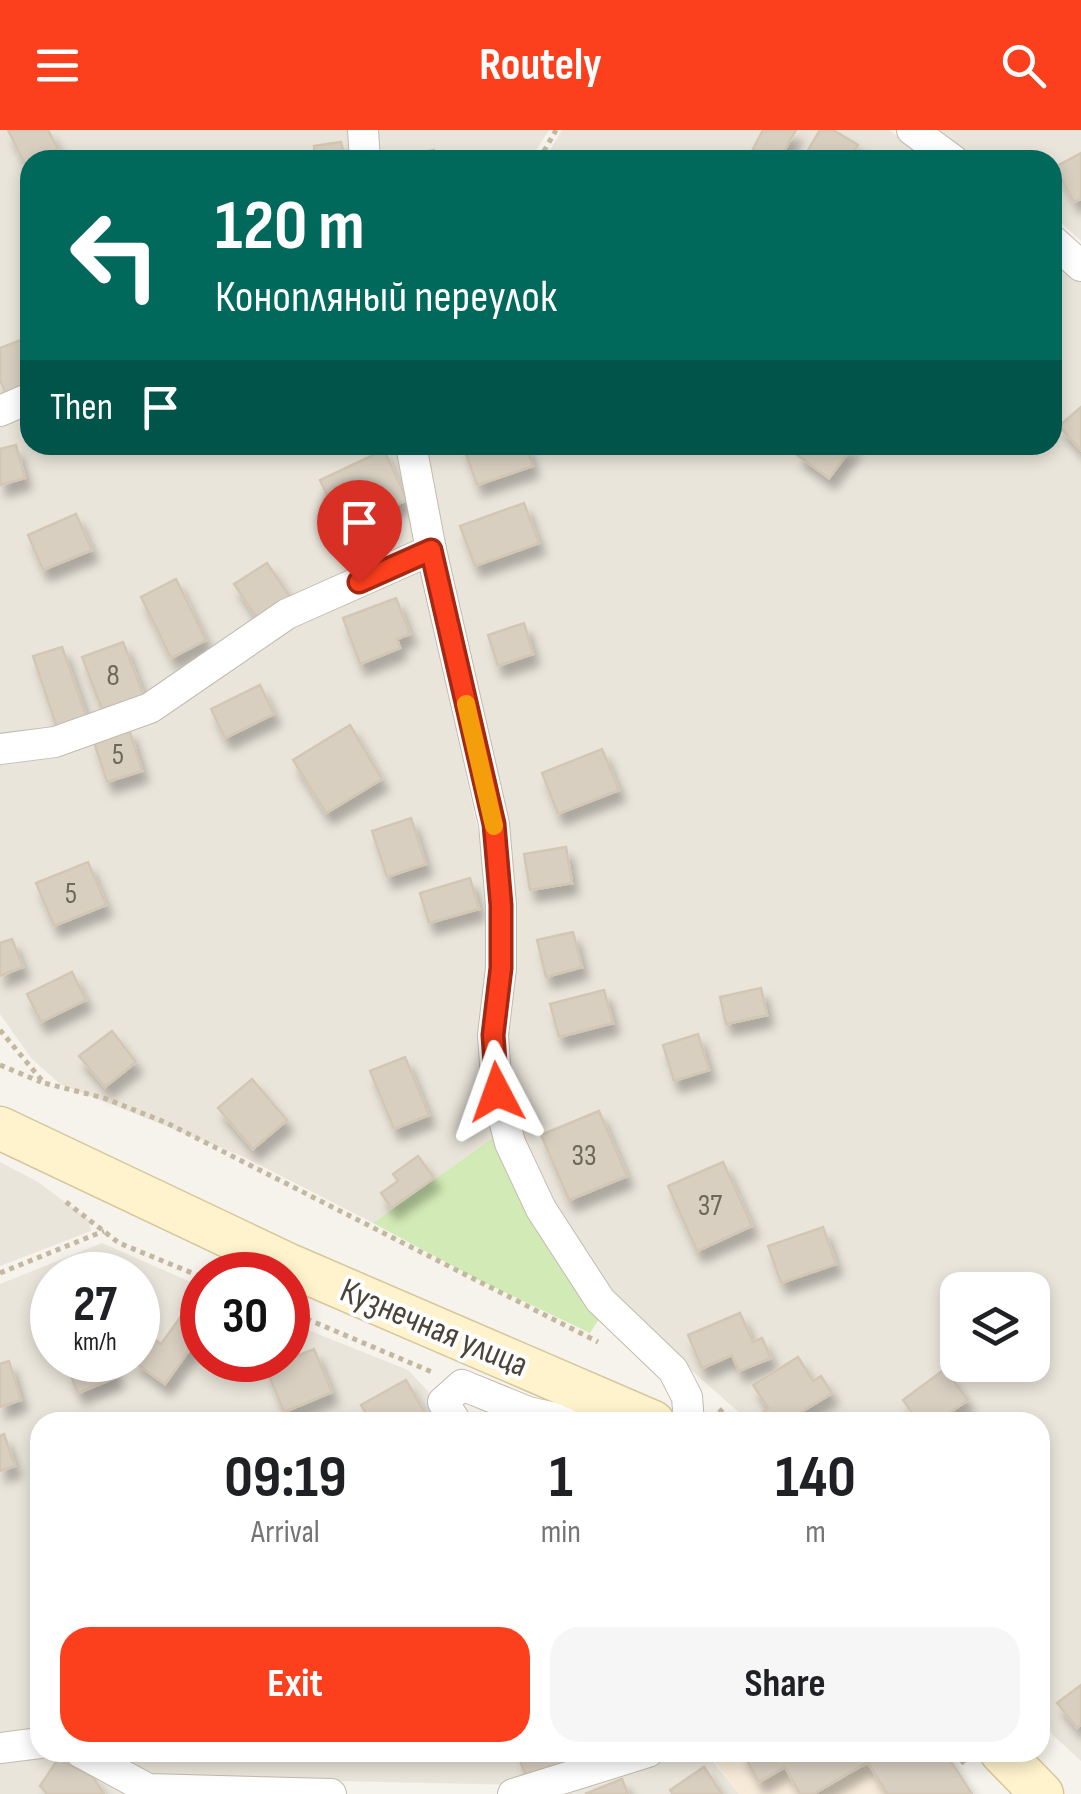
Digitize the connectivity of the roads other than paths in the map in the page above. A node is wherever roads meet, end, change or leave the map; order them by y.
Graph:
1 (912, 130) edge
2 (939, 150) edge
3 (1062, 249) edge
4 (1081, 266) edge
5 (413, 455) edge
6 (431, 550) junction
7 (0, 749) edge
8 (0, 1128) edge
9 (450, 1412) edge
10 (528, 1412) edge
11 (629, 1412) edge
12 (688, 1412) edge
13 (30, 1744) edge
14 (0, 1748) edge
15 (98, 1762) edge
16 (616, 1762) edge
17 (1011, 1762) edge
18 (331, 1794) edge
19 (513, 1794) edge
20 (1042, 1794) edge

1 - 2 street
3 - 4 street
5 - 6 street
6 - 7 street
6 - 12 street
8 - 11 main road, Кузнечная улица
9 - 10 street
13 - 14 street
15 - 18 street
16 - 19 street
17 - 20 main road

